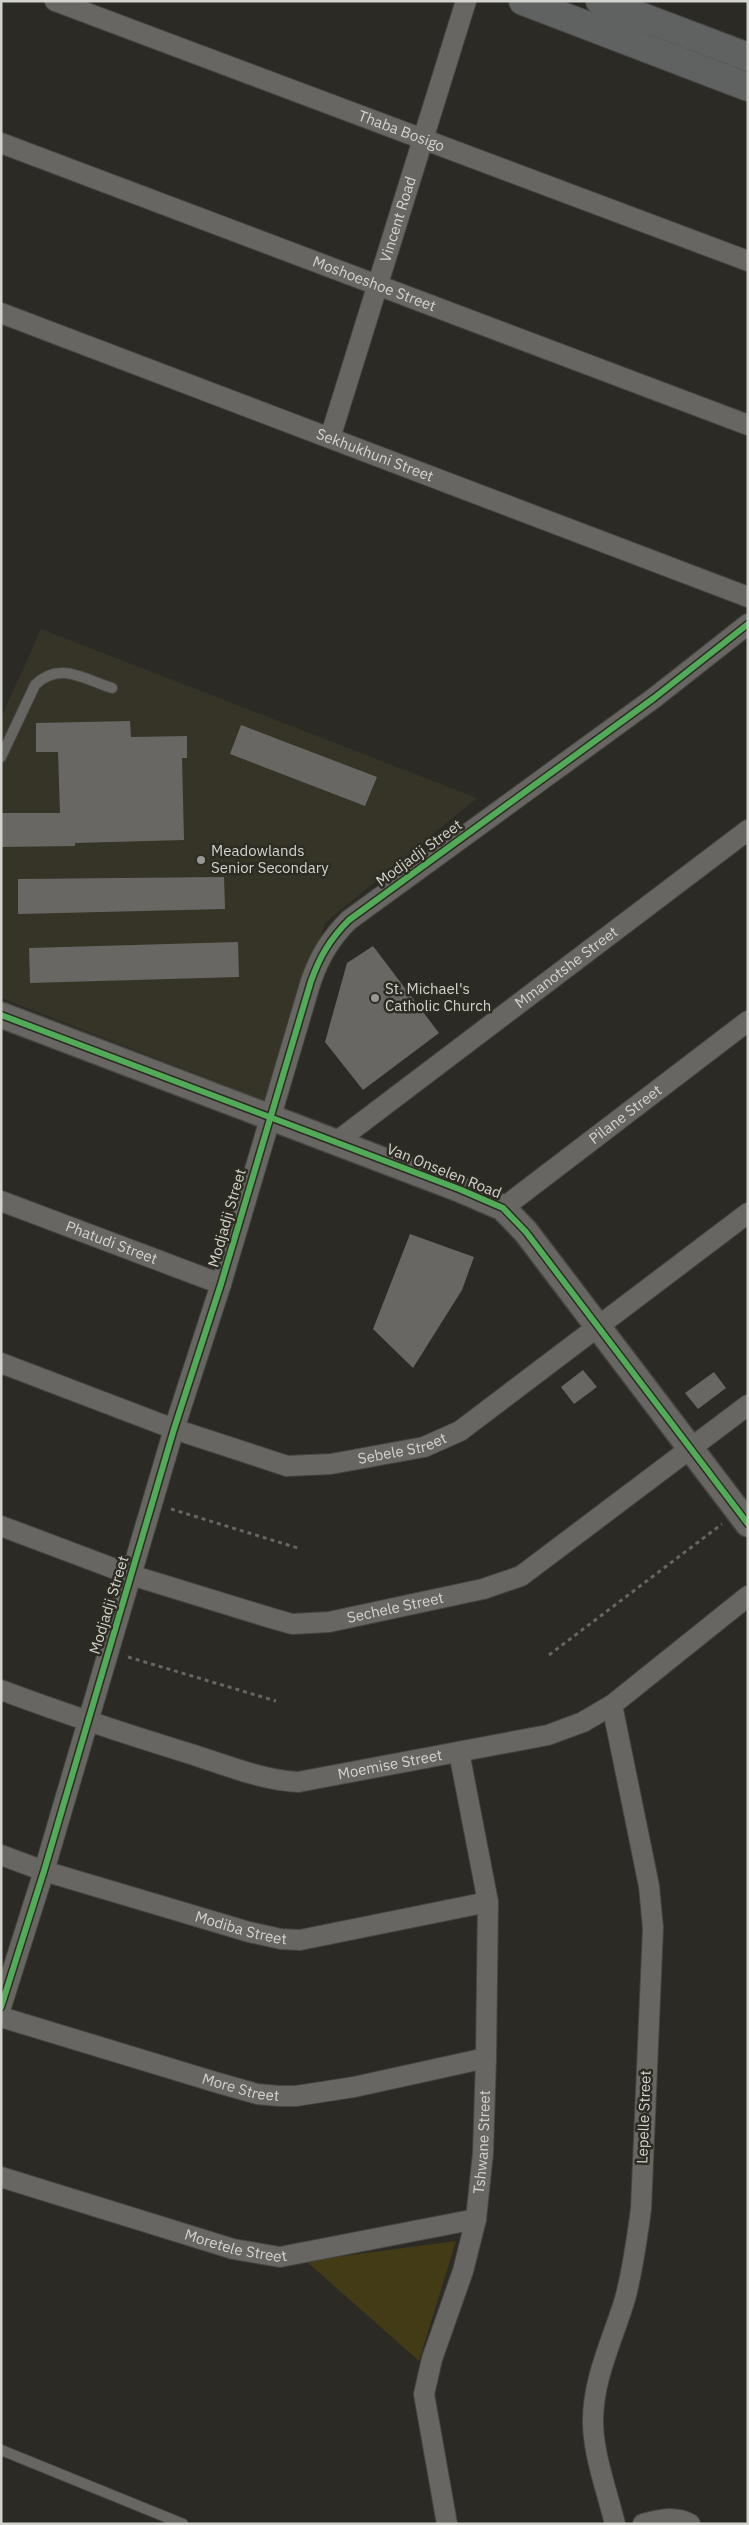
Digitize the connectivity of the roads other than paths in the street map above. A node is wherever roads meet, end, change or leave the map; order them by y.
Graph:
1 (55, 1) edge
2 (466, 1) edge
3 (522, 1) edge
4 (600, 1) edge
5 (748, 57) edge
6 (748, 87) edge
7 (424, 139) junction
8 (1, 142) edge
9 (748, 261) edge
10 (379, 287) junction
11 (1, 313) edge
12 (748, 425) edge
13 (330, 438) junction
14 (748, 597) edge
15 (748, 624) edge
16 (112, 688) dead end
17 (1, 757) edge
18 (748, 830) edge
19 (1, 1015) edge
20 (748, 1021) edge
21 (270, 1118) junction
22 (336, 1142) junction
23 (1, 1201) edge
24 (503, 1208) junction
25 (748, 1213) edge
26 (221, 1284) junction
27 (597, 1326) junction
28 (1, 1363) edge
29 (748, 1405) edge
30 (174, 1429) junction
31 (690, 1447) junction
32 (743, 1518) edge
33 (1, 1526) edge
34 (132, 1574) junction
35 (748, 1596) edge
36 (1, 1690) edge
37 (612, 1705) junction
38 (88, 1722) junction
39 (459, 1752) junction
40 (1, 1855) edge
41 (44, 1871) junction
42 (488, 1902) junction
43 (1, 2007) edge
44 (1, 2017) edge
45 (486, 2058) junction
46 (1, 2177) edge
47 (476, 2219) junction
48 (1, 2450) edge
49 (183, 2524) edge
50 (448, 2524) edge
51 (615, 2524) edge
52 (643, 2524) edge
53 (690, 2524) edge

1 - 7 street, Thaba Bosigo
2 - 7 street, Vincent Road
3 - 6 main road
4 - 5 main road
7 - 9 street, Thaba Bosigo
7 - 10 street, Vincent Road
8 - 10 street, Moshoeshoe Street
10 - 12 street, Moshoeshoe Street
10 - 13 street, Vincent Road
11 - 13 street, Sekhukhuni Street
13 - 14 street, Sekhukhuni Street
15 - 21 street, Modjadji Street
16 - 17 lane
18 - 22 street, Mmanotshe Street
19 - 21 street, Van Onselen Road
20 - 24 street, Pilane Street
21 - 22 street, Van Onselen Road
21 - 26 street, Modjadji Street
22 - 24 street, Van Onselen Road
23 - 26 street, Phatudi Street
24 - 27 street, Van Onselen Road
25 - 27 street, Sebele Street
26 - 30 street, Modjadji Street
27 - 30 street, Sebele Street
27 - 31 street, Van Onselen Road
28 - 30 street, Sebele Street
29 - 31 street, Sechele Street
30 - 34 street, Modjadji Street
31 - 32 street, Van Onselen Road
31 - 34 street, Sechele Street
33 - 34 street, Sechele Street
34 - 38 street, Modjadji Street
35 - 37 street, Moemise Street
36 - 38 street, Moemise Street
37 - 39 street, Moemise Street
37 - 51 street, Lepelle Street
38 - 39 street, Moemise Street
38 - 41 street, Modjadji Street
39 - 42 street, Tshwane Street
40 - 41 street, Modiba Street
41 - 42 street, Modiba Street
41 - 43 street, Modjadji Street
42 - 45 street, Tshwane Street
44 - 45 street, More Street
45 - 47 street, Tshwane Street
46 - 47 street, Moretele Street
47 - 50 street, Tshwane Street
48 - 49 lane
52 - 53 street

